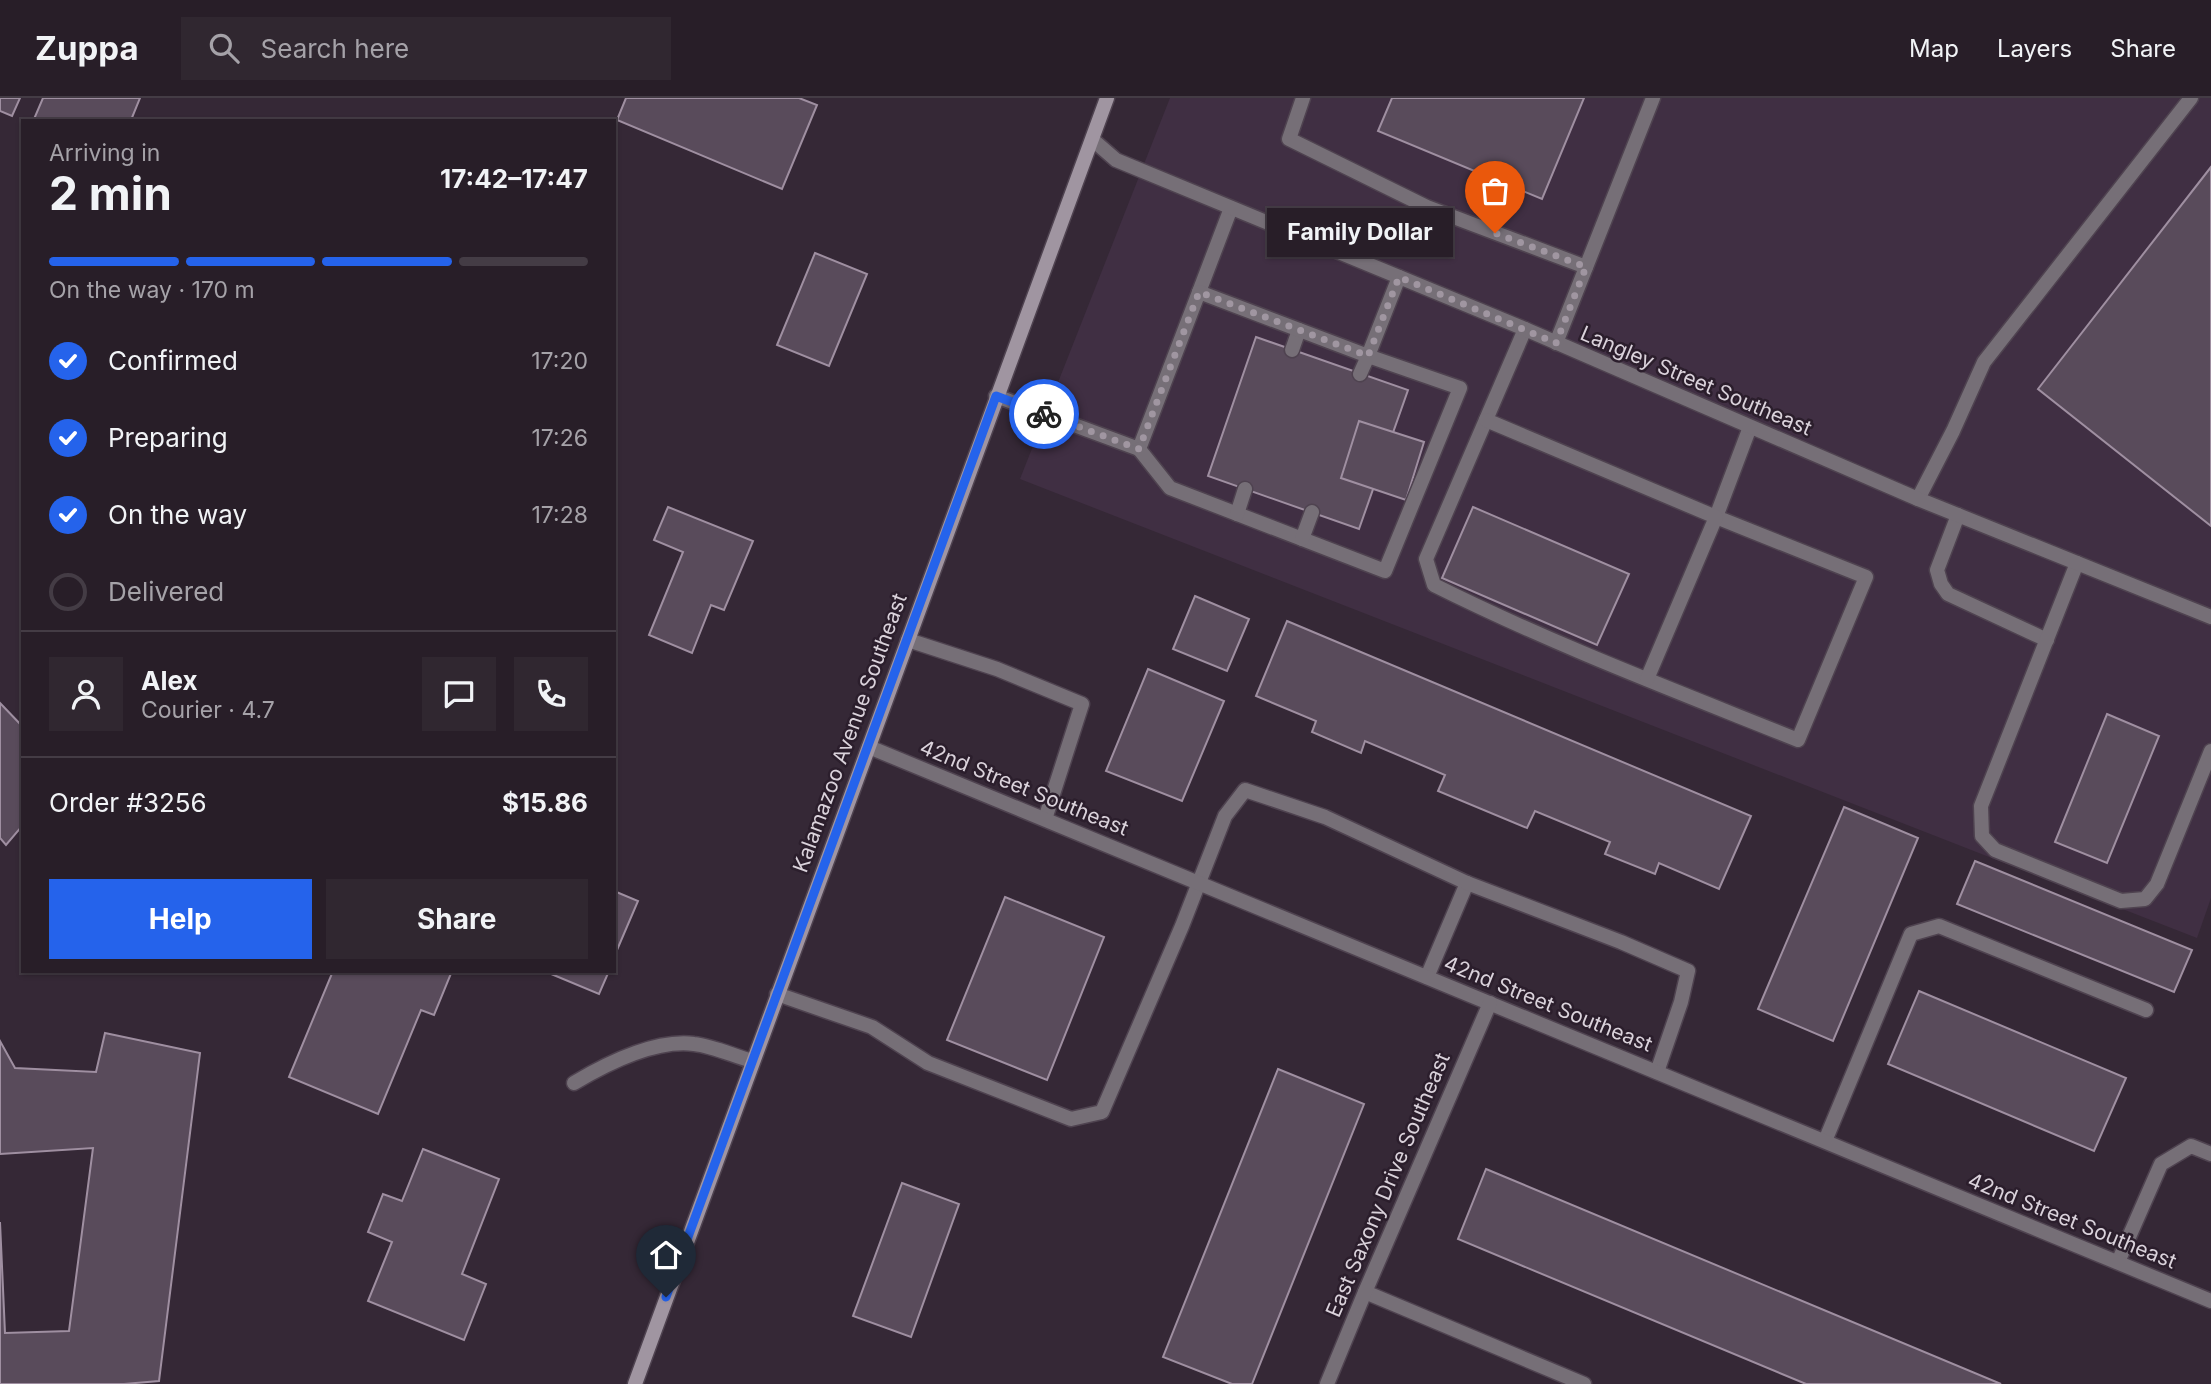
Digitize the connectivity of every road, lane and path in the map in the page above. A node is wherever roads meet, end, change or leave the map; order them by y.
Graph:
1 (1303, 98) edge
2 (1653, 98) edge
3 (2191, 98) edge
4 (1103, 99) edge
5 (1093, 140) junction
6 (1231, 208) junction
7 (1586, 267) junction
8 (1399, 277) junction
9 (1199, 292) junction
10 (1525, 329) junction
11 (1299, 330) junction
12 (1556, 343) junction
13 (1292, 350) dead end
14 (1368, 356) junction
15 (1360, 374) dead end
16 (996, 396) junction
17 (1486, 420) junction
18 (1750, 427) junction
19 (1139, 449) junction
20 (1245, 489) dead end
21 (1919, 499) junction
22 (1311, 512) dead end
23 (1237, 514) junction
24 (1958, 515) junction
25 (1716, 517) junction
26 (1302, 539) junction
27 (2077, 563) junction
28 (2211, 617) edge
29 (908, 639) junction
30 (2048, 640) junction
31 (1647, 679) junction
32 (869, 747) junction
33 (2211, 751) edge
34 (1045, 820) junction
35 (1197, 882) junction
36 (1467, 883) junction
37 (1427, 977) junction
38 (777, 994) junction
39 (1490, 1003) junction
40 (2146, 1010) dead end
41 (752, 1061) junction
42 (1657, 1072) junction
43 (575, 1083) dead end
44 (1825, 1141) junction
45 (2211, 1154) edge
46 (2118, 1262) junction
47 (1365, 1292) junction
48 (2211, 1301) edge
49 (635, 1384) edge
50 (1327, 1384) edge
51 (1584, 1384) edge

1 - 7 street
2 - 7 street
3 - 21 street
4 - 5 main road, Kalamazoo Avenue Southeast
5 - 6 street, Langley Street Southeast
5 - 16 main road, Kalamazoo Avenue Southeast
6 - 8 street, Langley Street Southeast
6 - 9 street
7 - 12 street
8 - 10 street, Langley Street Southeast
8 - 14 street
9 - 11 street
9 - 19 street
10 - 12 street, Langley Street Southeast
10 - 17 street
11 - 13 street
11 - 14 street
12 - 18 street, Langley Street Southeast
14 - 15 street
14 - 26 street
16 - 19 street
16 - 29 main road, Kalamazoo Avenue Southeast
17 - 25 street
17 - 31 street
18 - 21 street, Langley Street Southeast
18 - 25 street
19 - 23 street
20 - 23 street
21 - 24 street, Langley Street Southeast
22 - 26 street
23 - 26 street
24 - 27 street, Langley Street Southeast
24 - 30 street
25 - 31 street
25 - 31 street
27 - 28 street, Langley Street Southeast
27 - 30 street
29 - 32 main road, Kalamazoo Avenue Southeast
29 - 34 street
30 - 33 street
32 - 34 street, 42nd Street Southeast
32 - 38 main road, Kalamazoo Avenue Southeast
34 - 35 street, 42nd Street Southeast
35 - 36 street
35 - 37 street, 42nd Street Southeast
35 - 38 street
36 - 37 street
36 - 42 street
37 - 39 street, 42nd Street Southeast
38 - 41 main road, Kalamazoo Avenue Southeast
39 - 42 street, 42nd Street Southeast
39 - 47 street, East Saxony Drive Southeast
40 - 44 street
41 - 43 street
41 - 49 main road, Kalamazoo Avenue Southeast
42 - 44 street, 42nd Street Southeast
44 - 46 street, 42nd Street Southeast
45 - 46 street
46 - 48 street, 42nd Street Southeast
47 - 50 street, East Saxony Drive Southeast
47 - 51 street

